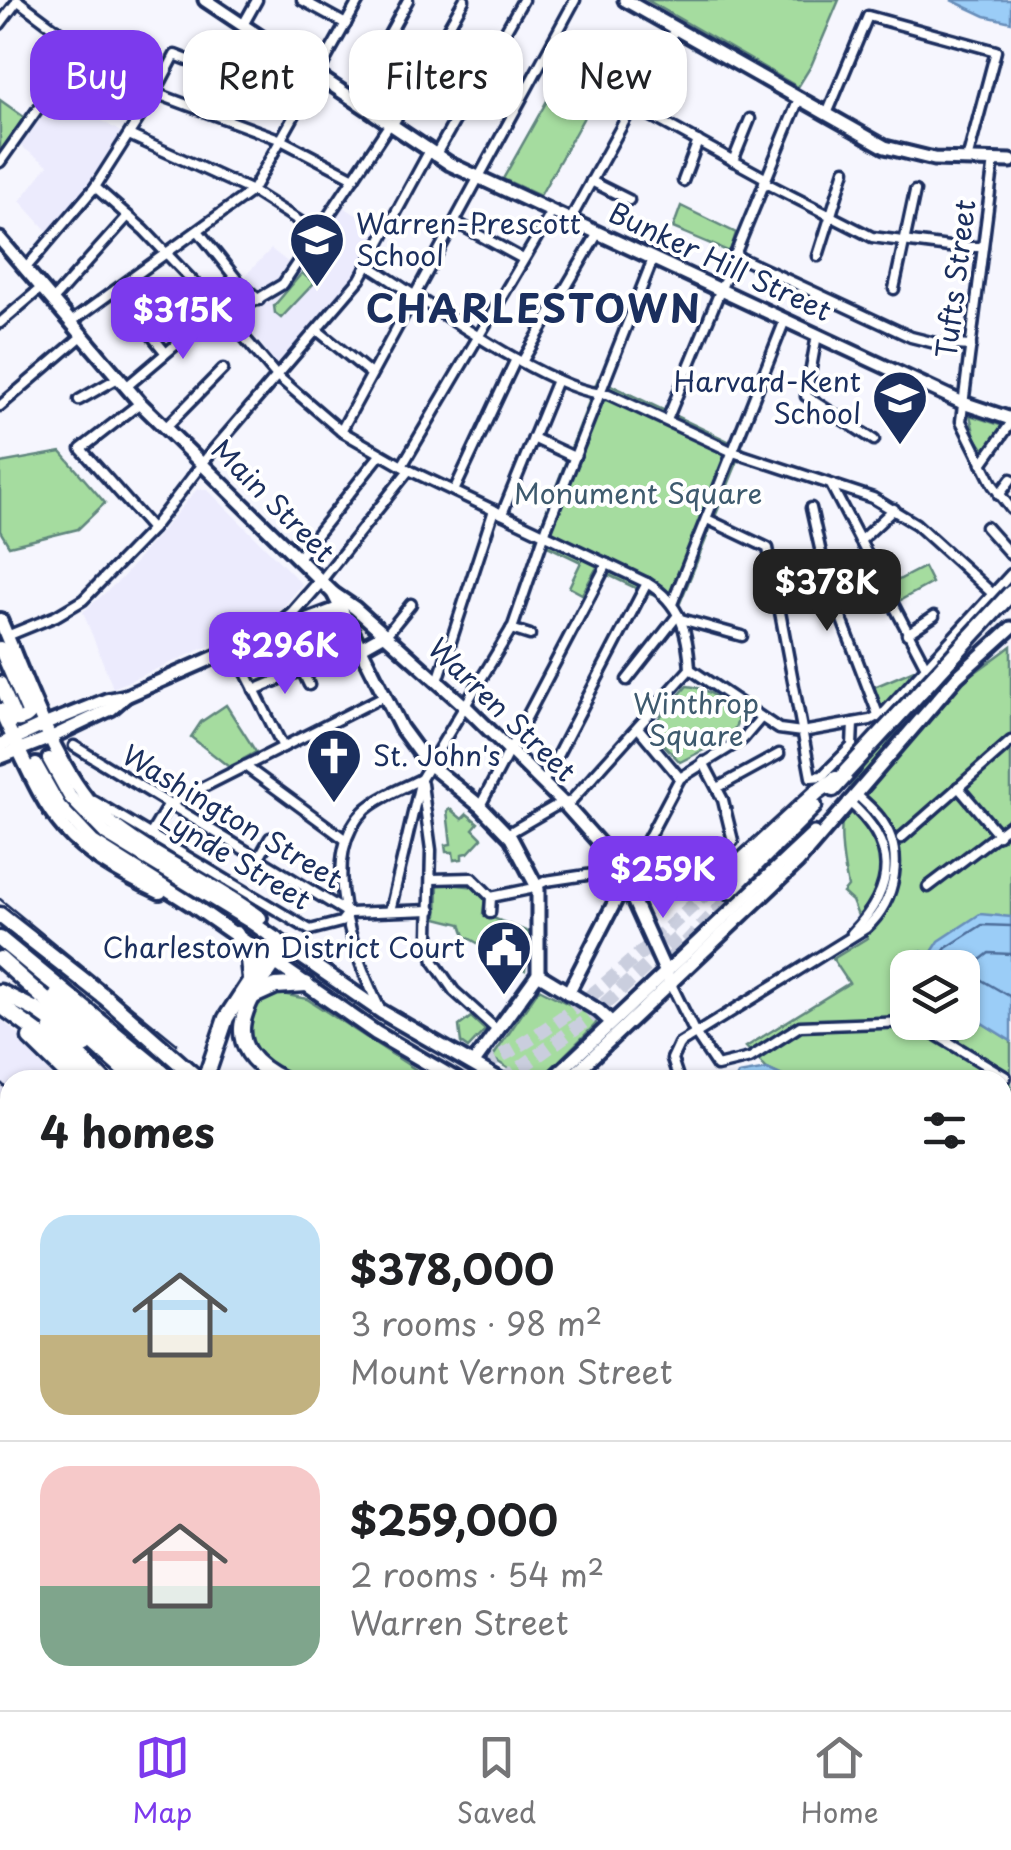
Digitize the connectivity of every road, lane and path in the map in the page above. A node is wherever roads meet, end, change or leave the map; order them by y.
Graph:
1 (17, 0) edge
2 (205, 0) edge
3 (256, 0) edge
4 (359, 0) edge
5 (408, 0) edge
6 (464, 0) edge
7 (524, 0) edge
8 (575, 0) edge
9 (624, 0) edge
10 (305, 1) edge
11 (0, 24) edge
12 (346, 24) junction
13 (243, 25) junction
14 (675, 29) joint
15 (57, 30) edge
16 (250, 30) edge
17 (391, 30) edge
18 (329, 54) edge
19 (183, 58) edge
20 (163, 76) edge
21 (163, 95) edge
22 (798, 98) junction
23 (827, 114) junction
24 (30, 120) edge
25 (138, 120) edge
26 (290, 120) edge
27 (382, 120) edge
28 (625, 120) edge
29 (658, 120) edge
30 (750, 120) dead end
31 (391, 126) junction
32 (129, 135) junction
33 (279, 139) junction
34 (698, 142) junction
35 (432, 154) junction
36 (967, 160) junction
37 (994, 160) junction
38 (733, 161) junction
39 (1011, 161) edge
40 (0, 162) edge
41 (845, 170) dead end
42 (354, 178) junction
43 (478, 178) junction
44 (764, 180) junction
45 (591, 181) junction
46 (683, 181) dead end
47 (94, 187) junction
48 (915, 190) dead end
49 (252, 192) junction
50 (629, 200) dead end
51 (552, 212) junction
52 (832, 214) junction
53 (128, 216) junction
54 (570, 220) junction
55 (455, 222) junction
56 (199, 232) junction
57 (318, 233) junction
58 (598, 233) junction
59 (0, 239) edge
60 (905, 242) junction
61 (983, 248) junction
62 (167, 254) junction
63 (734, 255) junction
64 (818, 256) dead end
65 (523, 259) junction
66 (653, 259) junction
67 (368, 265) junction
68 (25, 269) junction
69 (192, 283) junction
70 (40, 288) junction
71 (719, 289) junction
72 (894, 289) dead end
73 (416, 295) junction
74 (258, 300) junction
75 (52, 302) junction
76 (218, 309) junction
77 (227, 317) junction
78 (785, 320) junction
79 (71, 322) junction
80 (0, 323) edge
81 (317, 330) junction
82 (480, 335) junction
83 (82, 336) junction
84 (817, 336) junction
85 (972, 346) junction
86 (166, 352) junction
87 (519, 361) junction
88 (223, 369) dead end
89 (371, 374) junction
90 (276, 375) junction
91 (556, 380) junction
92 (122, 383) junction
93 (600, 394) junction
94 (78, 400) dead end
95 (963, 402) junction
96 (140, 403) junction
97 (0, 406) edge
98 (666, 420) junction
99 (1011, 421) edge
100 (165, 428) junction
101 (341, 431) junction
102 (534, 438) junction
103 (874, 440) dead end
104 (733, 452) junction
105 (380, 455) junction
106 (574, 457) junction
107 (982, 464) junction
108 (202, 466) junction
109 (406, 468) junction
110 (1011, 479) edge
111 (831, 485) junction
112 (454, 492) junction
113 (999, 494) junction
114 (811, 508) dead end
115 (1011, 509) edge
116 (894, 510) junction
117 (498, 512) junction
118 (707, 519) junction
119 (986, 527) dead end
120 (152, 529) junction
121 (544, 534) junction
122 (860, 542) junction
123 (1011, 554) edge
124 (296, 559) junction
125 (607, 564) junction
126 (1011, 574) edge
127 (320, 582) junction
128 (647, 583) junction
129 (1011, 593) edge
130 (333, 594) junction
131 (993, 594) junction
132 (411, 604) dead end
133 (672, 604) junction
134 (340, 608) junction
135 (934, 616) dead end
136 (680, 617) junction
137 (0, 620) edge
138 (282, 627) junction
139 (1011, 628) edge
140 (511, 630) junction
141 (907, 634) junction
142 (386, 635) junction
143 (530, 635) dead end
144 (742, 636) dead end
145 (3, 642) edge
146 (360, 648) junction
147 (234, 649) junction
148 (926, 667) junction
149 (690, 669) junction
150 (302, 670) junction
151 (627, 680) dead end
152 (438, 681) junction
153 (0, 682) edge
154 (309, 685) dead end
155 (254, 690) junction
156 (384, 696) junction
157 (466, 708) junction
158 (16, 709) edge
159 (878, 717) junction
160 (760, 719) junction
161 (853, 723) junction
162 (49, 730) junction
163 (639, 730) junction
164 (802, 732) junction
165 (1011, 741) edge
166 (11, 744) edge
167 (74, 746) dead end
168 (282, 746) junction
169 (510, 750) junction
170 (778, 754) dead end
171 (0, 759) edge
172 (703, 762) junction
173 (38, 766) junction
174 (64, 766) junction
175 (245, 766) junction
176 (431, 768) junction
177 (680, 778) junction
178 (421, 779) junction
179 (543, 783) junction
180 (958, 787) junction
181 (717, 788) junction
182 (823, 788) junction
183 (82, 793) junction
184 (848, 800) junction
185 (564, 804) junction
186 (168, 805) junction
187 (480, 806) junction
188 (1010, 829) edge
189 (150, 834) junction
190 (507, 834) junction
191 (999, 835) junction
192 (270, 838) dead end
193 (901, 838) dead end
194 (346, 840) junction
195 (733, 841) dead end
196 (258, 859) junction
197 (432, 879) junction
198 (624, 884) junction
199 (537, 885) junction
200 (725, 886) tunnel mouth
201 (928, 887) dead end
202 (492, 896) junction
203 (431, 910) junction
204 (390, 911) junction
205 (348, 913) junction
206 (490, 913) dead end
207 (0, 915) edge
208 (236, 934) junction
209 (0, 942) edge
210 (282, 943) junction
211 (270, 959) junction
212 (0, 961) edge
213 (538, 974) junction
214 (250, 978) junction
215 (669, 978) junction
216 (0, 979) edge
217 (306, 984) junction
218 (0, 992) edge
219 (568, 992) junction
220 (249, 999) junction
221 (0, 1008) edge
222 (382, 1012) junction
223 (96, 1015) junction
224 (611, 1022) junction
225 (890, 1023) edge
226 (498, 1030) junction
227 (696, 1033) junction
228 (945, 1040) edge
229 (83, 1060) junction
230 (473, 1064) junction
231 (63, 1070) edge
232 (76, 1070) edge
233 (93, 1070) edge
234 (119, 1070) edge
235 (121, 1070) edge
236 (139, 1070) edge
237 (159, 1070) edge
238 (190, 1070) edge
239 (206, 1070) edge
240 (266, 1070) edge
241 (440, 1070) edge
242 (483, 1070) edge
243 (561, 1070) edge
244 (578, 1070) edge
245 (674, 1070) edge
246 (994, 1070) edge
247 (892, 1710) edge
248 (922, 1710) edge

1 - 11 street
1 - 15 street
2 - 13 main road, Bunker Hill Street
3 - 13 street
4 - 12 street
5 - 17 street
6 - 31 street
7 - 35 street
8 - 43 street
9 - 14 main road
10 - 12 street
12 - 18 street
13 - 16 main road, Bunker Hill Street
14 - 22 main road
19 - 20 street
21 - 33 street
22 - 23 main road
22 - 44 street
23 - 36 main road
23 - 36 street
24 - 40 street
25 - 32 street
26 - 33 street
27 - 31 main road, Bunker Hill Street
28 - 45 street
29 - 34 street
30 - 38 street
31 - 35 main road, Bunker Hill Street
31 - 42 street
32 - 47 street
32 - 49 street
33 - 42 street
33 - 49 street
34 - 38 street
34 - 46 street
35 - 43 main road, Bunker Hill Street
35 - 67 street
36 - 37 main road
37 - 39 main road
37 - 61 street, Tufts Street
38 - 44 street
41 - 52 street
42 - 57 street
43 - 51 main road, Bunker Hill Street
43 - 55 street
44 - 52 street
44 - 63 street
45 - 50 street
45 - 54 street
47 - 53 street
47 - 68 street
48 - 60 street
49 - 56 street
49 - 57 street
51 - 54 main road, Bunker Hill Street
51 - 65 street
52 - 60 street
52 - 64 street
53 - 62 street
53 - 75 street
54 - 58 main road, Bunker Hill Street
55 - 65 street
55 - 73 street
56 - 62 street
56 - 74 street
57 - 74 street
58 - 66 main road, Bunker Hill Street
58 - 87 street
59 - 68 main road, Main Street
60 - 61 street
60 - 72 street
61 - 85 street, Tufts Street
62 - 69 street
62 - 79 street
63 - 71 street
63 - 85 street
65 - 82 street
66 - 71 main road, Bunker Hill Street
66 - 93 street
67 - 73 street
67 - 81 street
68 - 70 main road, Main Street
69 - 76 street
69 - 86 street
70 - 75 main road, Main Street
70 - 80 street
71 - 78 main road, Bunker Hill Street
71 - 98 street
73 - 82 street
73 - 89 street
74 - 77 street
75 - 79 main road, Main Street
76 - 77 street
76 - 86 street
77 - 90 street
78 - 84 main road, Bunker Hill Street
78 - 104 street
79 - 83 main road, Main Street
81 - 89 street
81 - 90 street
82 - 87 street
82 - 109 street
83 - 92 main road, Main Street
83 - 97 street
84 - 95 main road, Bunker Hill Street
84 - 103 street
85 - 95 street, Tufts Street
86 - 92 street
87 - 91 street
87 - 112 street
88 - 100 street
89 - 101 street
90 - 101 street
90 - 108 street
91 - 93 street
91 - 102 street
92 - 94 street
92 - 96 main road, Main Street
93 - 98 street
93 - 106 street
95 - 99 main road, Bunker Hill Street
95 - 107 street
96 - 100 main road, Main Street
96 - 120 street
98 - 104 street
99 - 107 street
100 - 108 main road, Main Street
101 - 105 street
102 - 106 street
102 - 117 street
104 - 111 street
104 - 118 street
105 - 109 street
105 - 124 street
106 - 121 street
107 - 113 street
108 - 120 street
108 - 124 main road, Main Street
109 - 112 street
109 - 127 street
110 - 113 street
111 - 116 street
111 - 122 street
112 - 117 street
113 - 115 street
114 - 159 street
116 - 122 street
116 - 131 street
117 - 121 street
117 - 152 street
118 - 133 street
118 - 164 street
119 - 123 street
120 - 145 street
121 - 125 street
121 - 140 street
122 - 141 street
124 - 127 main road, Main Street
125 - 128 street
125 - 169 street
126 - 131 street
127 - 130 main road, Main Street
127 - 138 main road
128 - 133 street
128 - 179 street
129 - 182 highway
129 - 182 highway, bridge
130 - 134 main road, Main Street
130 - 142 main road, Warren Street
131 - 148 street
132 - 142 street
133 - 136 street
134 - 138 main road
134 - 146 main road, Main Street
135 - 141 street
136 - 144 street
136 - 149 street
136 - 151 street
137 - 145 main road
138 - 147 main road
138 - 150 street
139 - 184 main road
140 - 143 street
140 - 157 street
141 - 148 street
142 - 146 main road
142 - 152 main road, Warren Street
145 - 158 main road
146 - 156 main road, Main Street
147 - 155 street
147 - 162 main road
148 - 159 street
149 - 160 street
149 - 163 street
150 - 154 street
150 - 155 street
152 - 157 main road, Warren Street
153 - 158 main road
155 - 168 street
156 - 168 street
156 - 176 main road, Main Street
157 - 169 main road, Warren Street
157 - 176 street
158 - 162 main road
158 - 166 main road
159 - 161 street
160 - 164 street
160 - 172 street
161 - 164 street
161 - 182 street
162 - 166 main road
162 - 174 main road
163 - 177 street
163 - 185 street
164 - 182 street
165 - 180 street
166 - 171 main road
166 - 173 main road
167 - 186 street, Washington Street
168 - 175 street
169 - 179 main road, Warren Street
169 - 187 street
170 - 181 street
171 - 173 main road
172 - 177 street
172 - 181 street
173 - 174 main road
173 - 208 main road
173 - 210 main road
174 - 183 main road
175 - 186 street
175 - 194 street
176 - 178 street
176 - 187 main road, Main Street
177 - 198 street
178 - 194 street
178 - 197 street
178 - 204 street
179 - 185 main road, Warren Street
180 - 191 street
180 - 193 street
181 - 195 street
182 - 200 highway
183 - 189 street, Lynde Street
183 - 210 main road
184 - 215 main road
184 - 227 street
185 - 190 street
185 - 198 main road, Warren Street
186 - 189 street
186 - 196 street, Washington Street
187 - 190 main road, Main Street
188 - 191 street
189 - 205 street, Lynde Street
190 - 199 main road, Main Street
191 - 201 street
192 - 196 street
194 - 205 street
196 - 205 street, Washington Street
197 - 202 street
197 - 203 street
198 - 199 street
198 - 215 main road, Warren Street
198 - 219 main road
199 - 202 street
199 - 213 main road, Main Street
202 - 206 street
203 - 204 street, Washington Street
203 - 226 street
204 - 205 street, Washington Street
205 - 222 street
207 - 238 highway
208 - 211 main road
208 - 214 highway
209 - 223 highway
209 - 236 highway
210 - 211 highway
210 - 222 main road
211 - 214 highway
211 - 217 main road
211 - 220 highway
212 - 223 highway
212 - 235 highway
213 - 219 main road
213 - 226 main road
214 - 239 highway
215 - 224 main road
215 - 227 street, Warren Street
215 - 244 main road
216 - 229 highway
217 - 220 highway
217 - 241 main road
218 - 229 highway
218 - 234 highway
219 - 224 main road
220 - 240 highway
221 - 231 highway
221 - 232 highway
222 - 230 main road
223 - 237 highway
224 - 243 main road
225 - 227 street, Warren Street
226 - 230 main road
227 - 245 street
228 - 246 street
229 - 233 highway
230 - 242 main road
247 - 248 street

